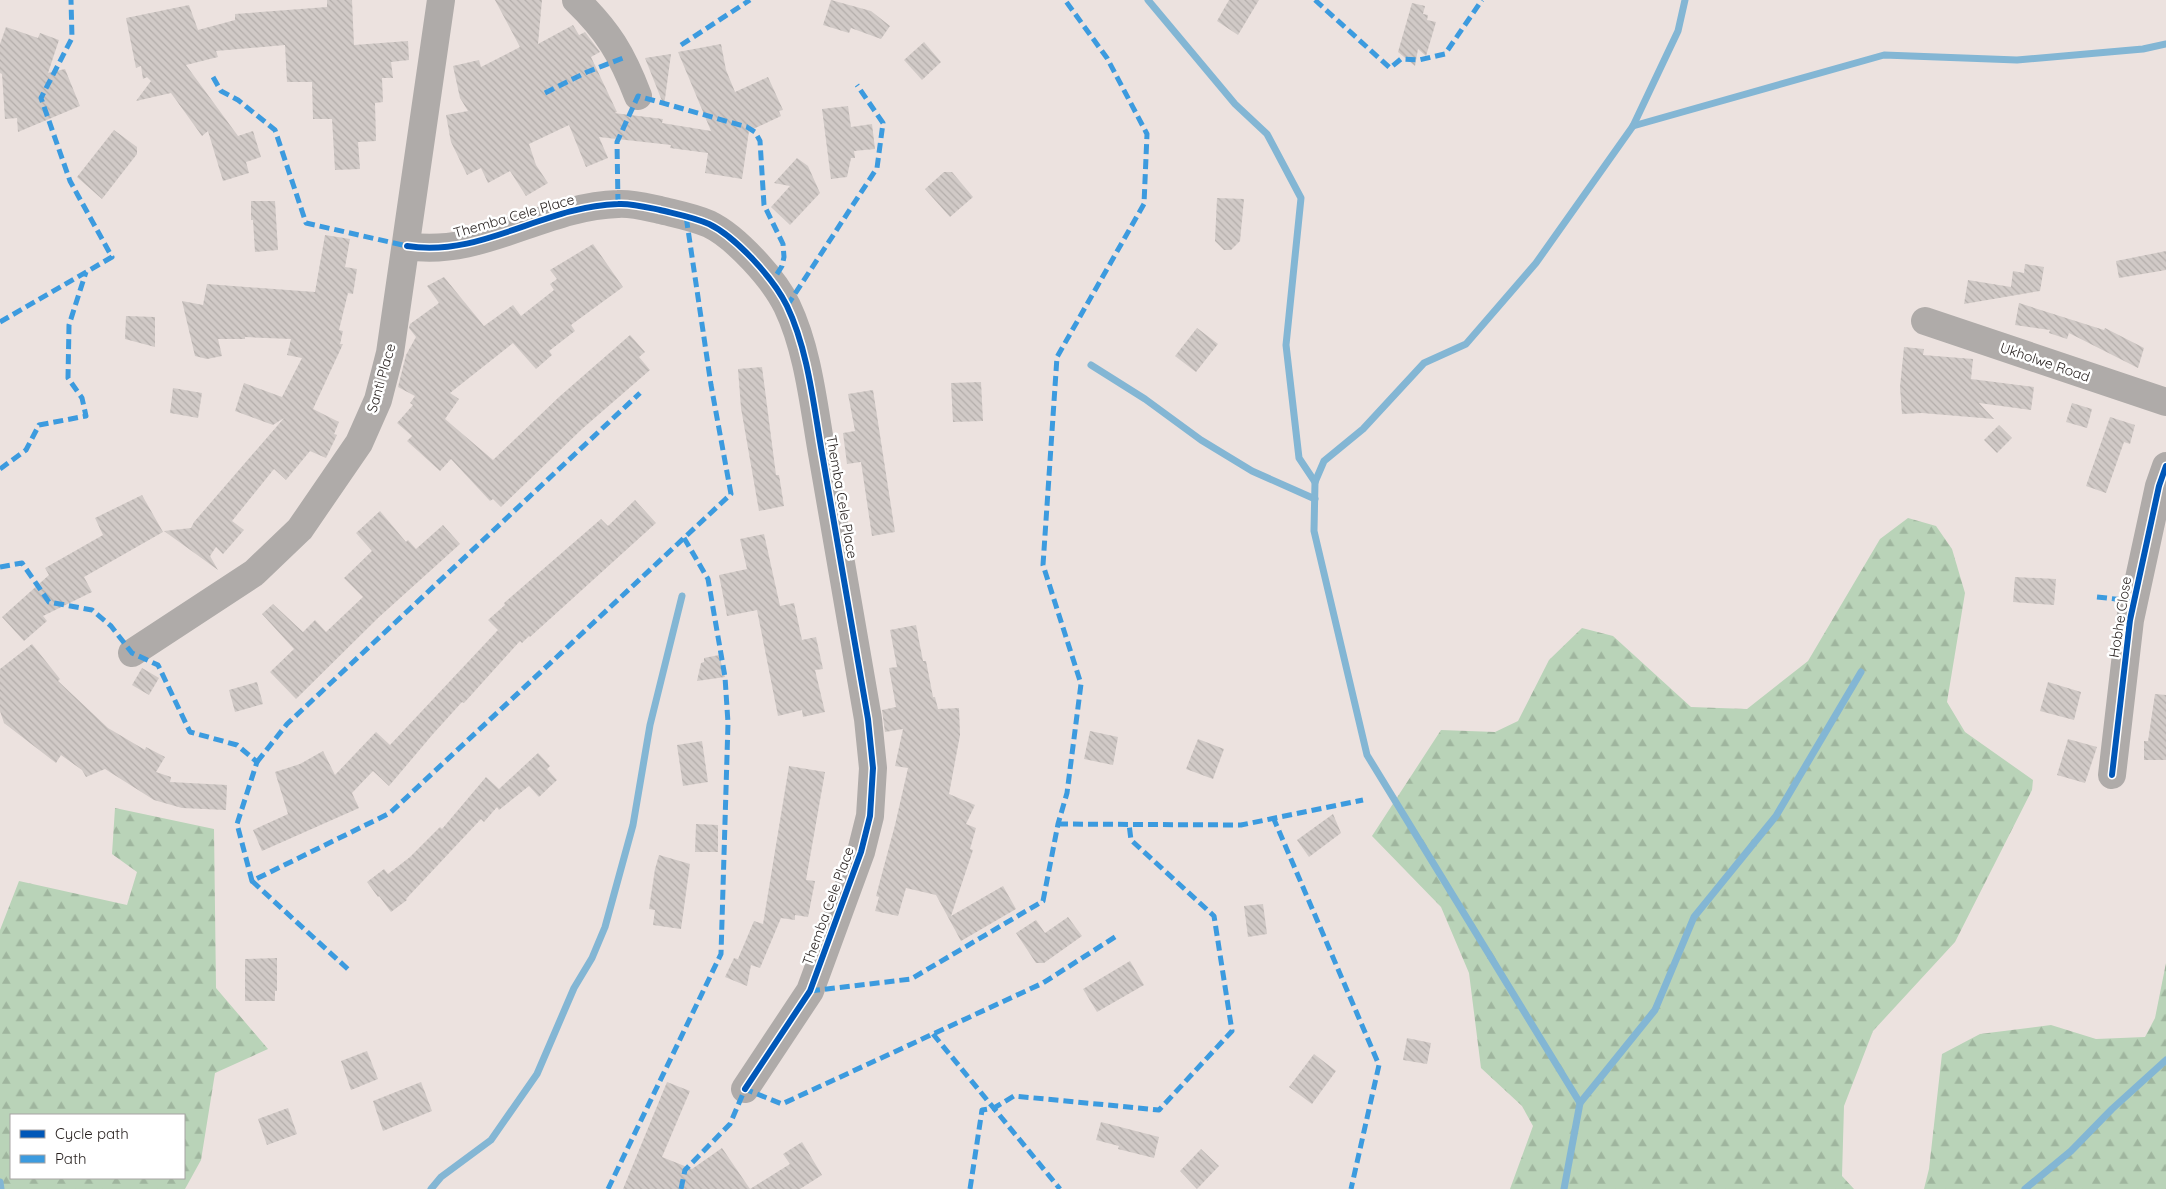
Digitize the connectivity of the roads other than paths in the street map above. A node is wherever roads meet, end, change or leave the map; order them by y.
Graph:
1 (442, 0) edge
2 (576, 0) edge
3 (638, 96) dead end
4 (407, 246) junction
5 (1925, 321) dead end
6 (2166, 402) edge
7 (2166, 466) edge
8 (132, 654) dead end
9 (2112, 774) dead end
10 (745, 1089) dead end

1 - 4 street, Santi Place
2 - 3 street
4 - 8 street, Santi Place
4 - 10 street, Themba Cele Place
5 - 6 street, Ukholwe Road
7 - 9 street, Hobhe Close

